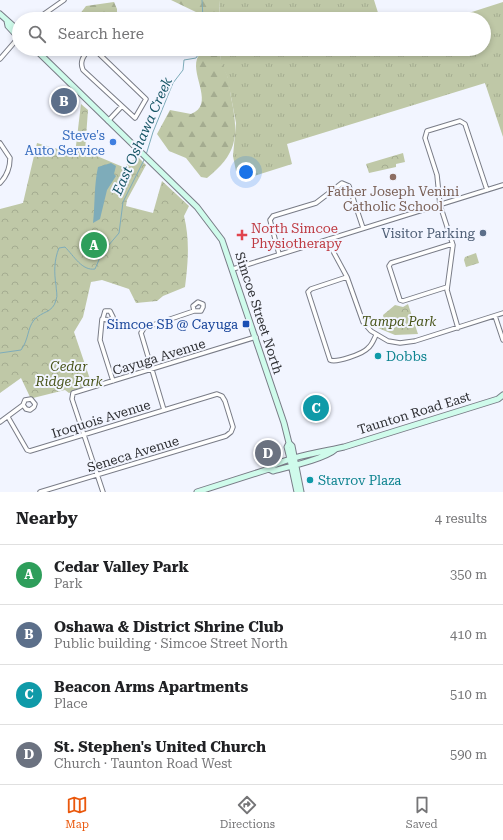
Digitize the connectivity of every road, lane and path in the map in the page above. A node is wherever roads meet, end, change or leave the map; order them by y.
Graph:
1 (64, 0) edge
2 (47, 12) edge
3 (0, 14) edge
4 (7, 21) junction
5 (12, 25) edge
6 (12, 30) edge
7 (12, 46) edge
8 (42, 56) edge
9 (85, 56) edge
10 (101, 56) edge
11 (0, 59) edge
12 (122, 106) junction
13 (108, 121) junction
14 (0, 143) edge
15 (0, 184) edge
16 (503, 185) edge
17 (488, 190) junction
18 (440, 205) junction
19 (363, 228) junction
20 (329, 239) junction
21 (452, 244) junction
22 (279, 254) junction
23 (233, 269) junction
24 (347, 277) junction
25 (447, 287) junction
26 (194, 311) dead end
27 (503, 313) edge
28 (495, 316) junction
29 (103, 318) dead end
30 (458, 328) junction
31 (376, 335) junction
32 (256, 337) junction
33 (503, 340) edge
34 (152, 369) junction
35 (113, 381) junction
36 (503, 395) edge
37 (500, 400) edge
38 (23, 405) dead end
39 (164, 410) junction
40 (8, 417) junction
41 (0, 422) edge
42 (231, 432) joint
43 (84, 435) junction
44 (293, 462) junction
45 (98, 475) junction
46 (40, 492) edge
47 (103, 492) edge
48 (197, 492) edge
49 (297, 492) edge
50 (301, 492) edge

1 - 2 street
3 - 4 main road
4 - 5 main road
4 - 6 main road
7 - 11 street
8 - 13 main road, Simcoe Street North
9 - 12 street
10 - 12 street
12 - 13 street
13 - 23 main road, Simcoe Street North
14 - 15 street
16 - 17 street
17 - 18 street
17 - 18 street
18 - 19 street
18 - 21 street
19 - 20 street
19 - 22 street
20 - 22 street
20 - 24 street
21 - 25 street
21 - 25 street
22 - 23 street
23 - 32 main road, Simcoe Street North
24 - 31 street
24 - 31 street
25 - 30 street
26 - 34 street
27 - 28 street
28 - 30 street
28 - 33 street
29 - 35 street
30 - 31 street
32 - 34 street, Cayuga Avenue
32 - 44 main road, Simcoe Street North
34 - 35 street, Cayuga Avenue
34 - 39 street
35 - 43 street, Cayuga Avenue
36 - 37 main road, Taunton Road East
37 - 44 main road, Taunton Road East
38 - 40 street
39 - 42 street, Iroquois Avenue
39 - 43 street, Iroquois Avenue
40 - 41 street
40 - 43 street, Iroquois Avenue
42 - 45 street, Seneca Avenue
43 - 45 street
44 - 48 main road, Taunton Road East
44 - 49 main road, Simcoe Street North
44 - 50 main road, Simcoe Street North
45 - 46 street, Seneca Avenue
45 - 47 street

